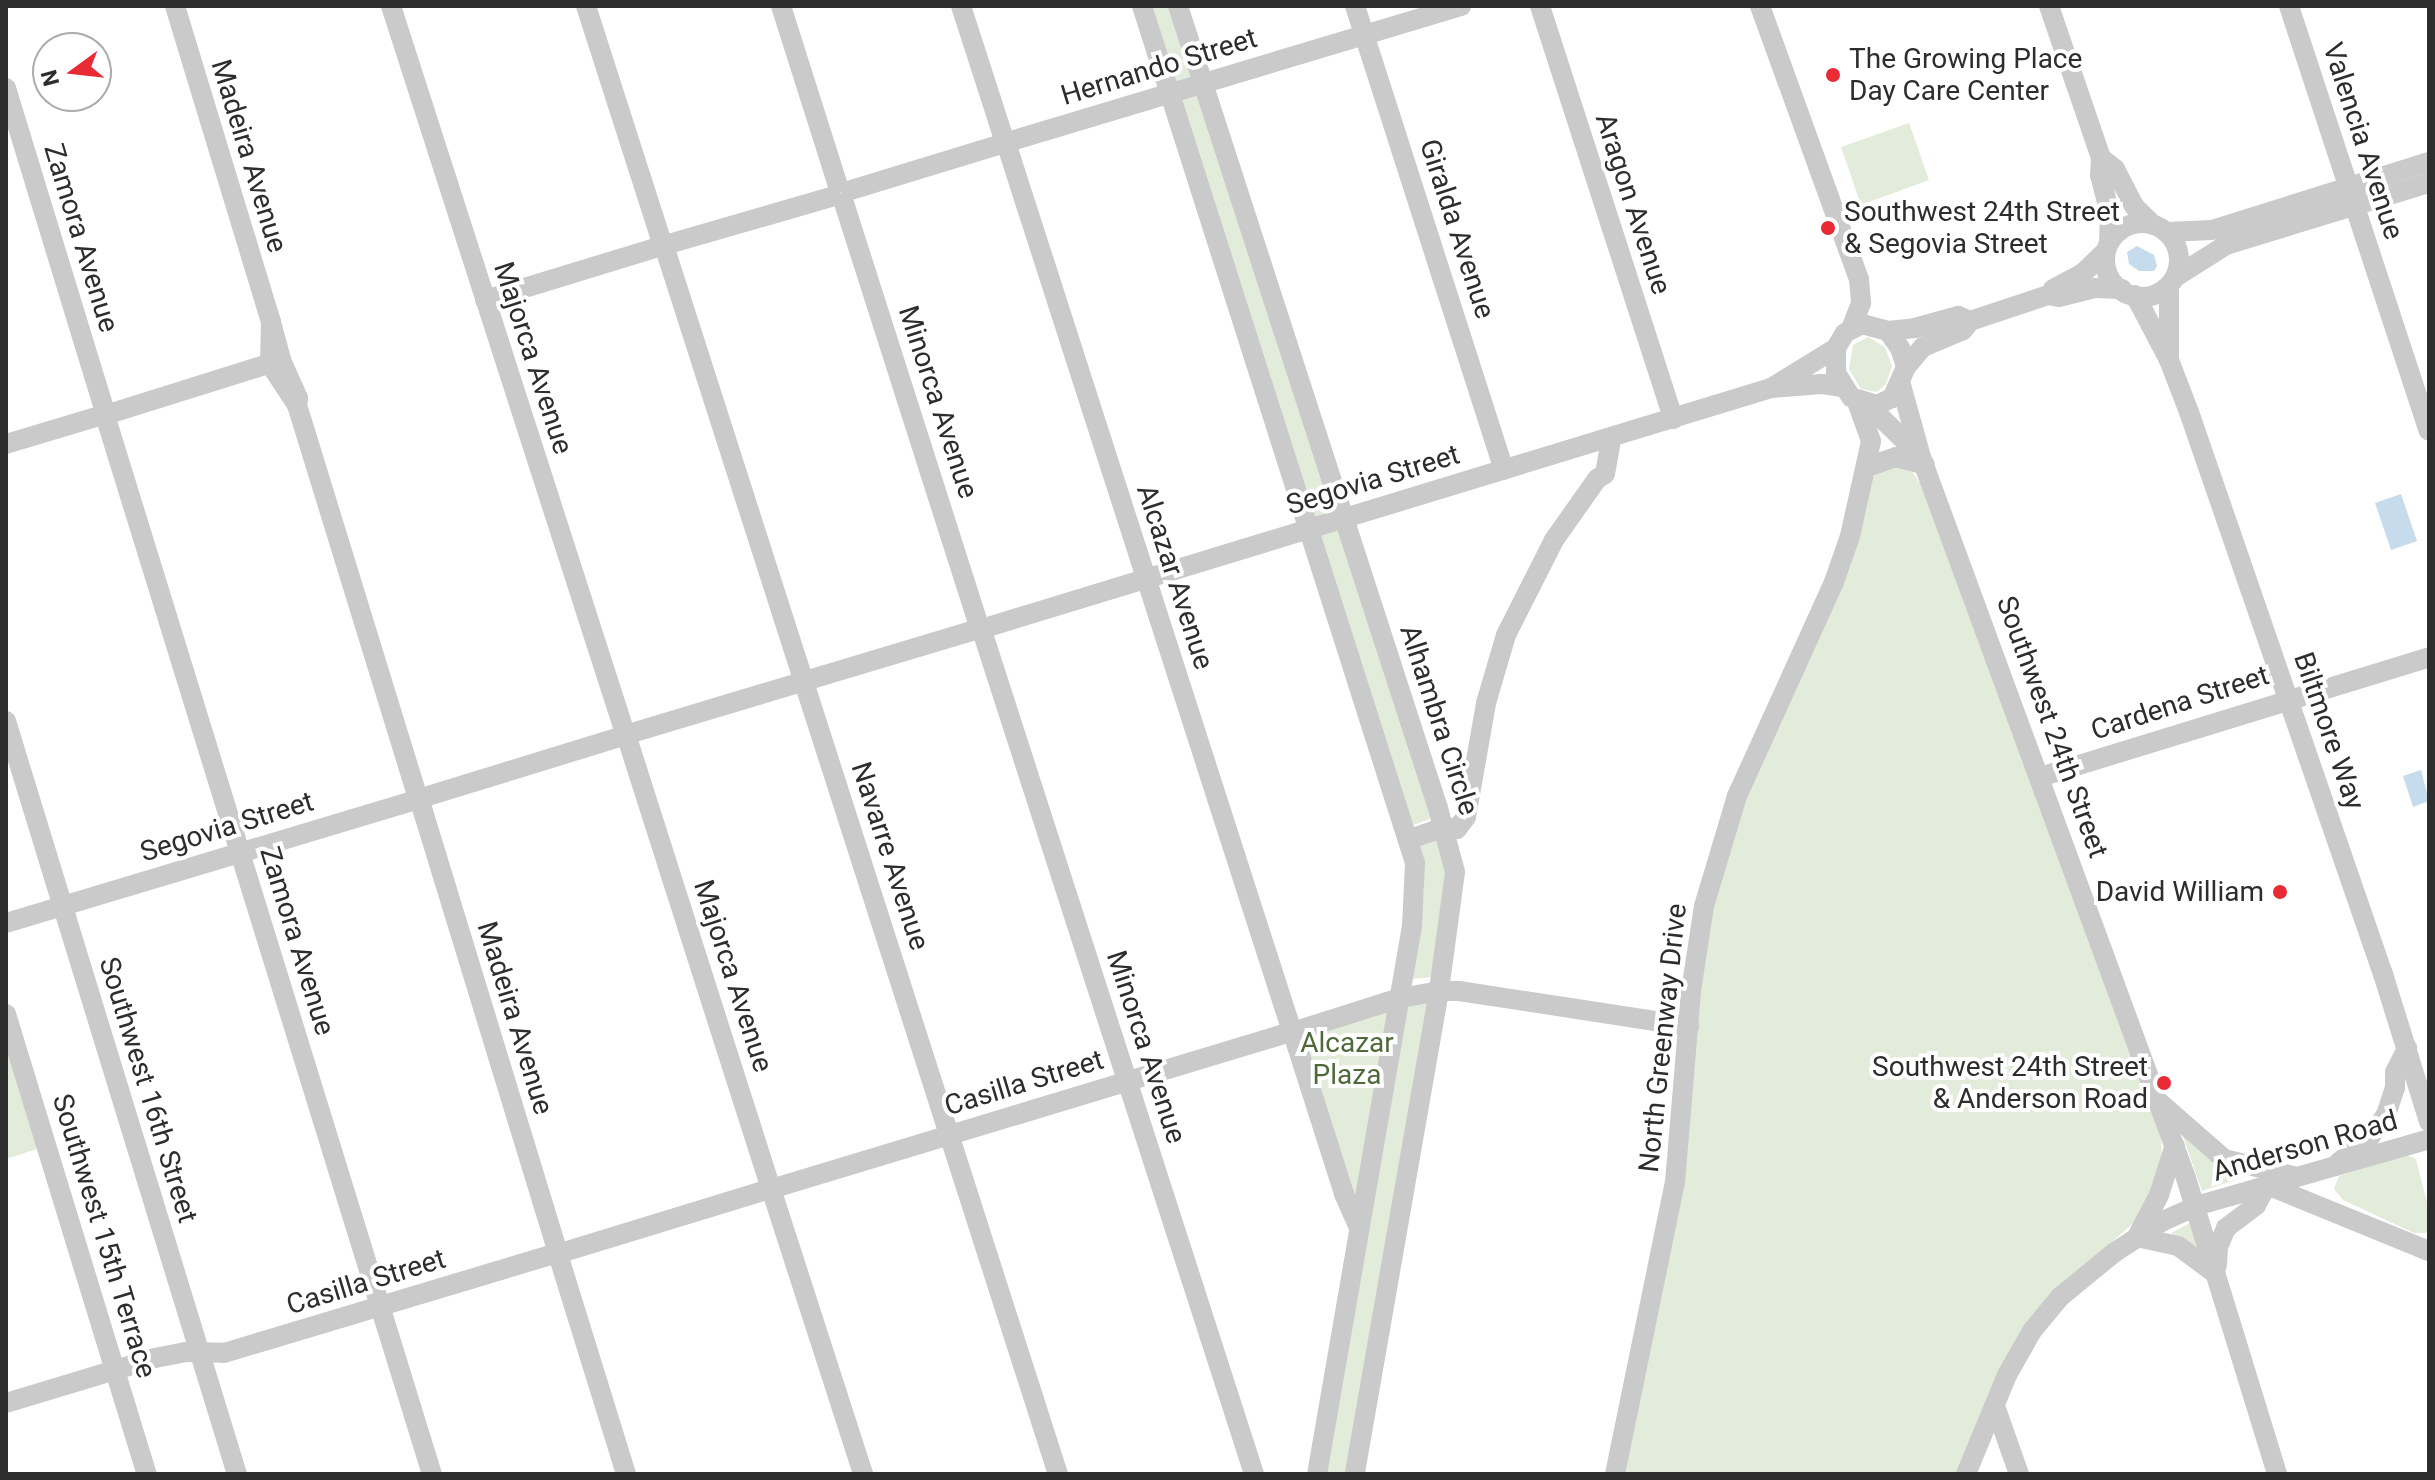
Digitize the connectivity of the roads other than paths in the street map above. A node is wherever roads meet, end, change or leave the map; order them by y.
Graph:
1 (175, 6) edge
2 (391, 6) edge
3 (586, 6) edge
4 (781, 6) edge
5 (961, 6) edge
6 (1142, 6) edge
7 (1178, 6) edge
8 (1355, 6) edge
9 (1461, 6) edge
10 (1540, 6) edge
11 (1760, 6) edge
12 (2049, 6) edge
13 (2289, 6) edge
14 (1365, 35) junction
15 (1203, 84) junction
16 (6, 88) edge
17 (1170, 93) junction
18 (1005, 143) junction
19 (2101, 158) junction
20 (2429, 162) edge
21 (2429, 183) edge
22 (841, 193) junction
23 (2352, 196) junction
24 (2160, 228) junction
25 (664, 246) junction
26 (2107, 246) junction
27 (2173, 282) junction
28 (2128, 292) junction
29 (2048, 295) junction
30 (485, 300) junction
31 (1970, 321) junction
32 (1852, 327) junction
33 (1888, 331) junction
34 (1836, 348) junction
35 (2169, 360) junction
36 (276, 362) junction
37 (1900, 383) junction
38 (1841, 387) junction
39 (1771, 388) junction
40 (1870, 409) junction
41 (106, 415) junction
42 (1673, 419) junction
43 (2429, 431) edge
44 (1604, 441) junction
45 (1871, 441) junction
46 (6, 444) edge
47 (1923, 461) junction
48 (1867, 467) junction
49 (1504, 470) junction
50 (1345, 517) junction
51 (1308, 529) junction
52 (1146, 578) junction
53 (981, 628) junction
54 (2429, 657) edge
55 (804, 681) junction
56 (2288, 698) junction
57 (6, 721) edge
58 (626, 735) junction
59 (2040, 777) junction
60 (418, 799) junction
61 (1444, 827) junction
62 (1410, 839) junction
63 (240, 852) junction
64 (62, 906) junction
65 (6, 923) edge
66 (1439, 991) junction
67 (1400, 998) junction
68 (6, 1014) edge
69 (1689, 1026) junction
70 (1292, 1031) junction
71 (2407, 1048) junction
72 (1127, 1081) junction
73 (2159, 1102) junction
74 (2429, 1122) edge
75 (949, 1135) junction
76 (2429, 1139) edge
77 (2175, 1145) junction
78 (2332, 1168) junction
79 (2297, 1177) junction
80 (2267, 1185) junction
81 (772, 1189) junction
82 (2196, 1206) junction
83 (1359, 1227) junction
84 (2137, 1237) junction
85 (2429, 1251) edge
86 (558, 1254) junction
87 (2216, 1274) junction
88 (380, 1307) junction
89 (200, 1353) junction
90 (115, 1369) junction
91 (6, 1403) edge
92 (1995, 1406) junction
93 (147, 1474) edge
94 (237, 1474) edge
95 (432, 1474) edge
96 (626, 1474) edge
97 (863, 1474) edge
98 (1058, 1474) edge
99 (1254, 1474) edge
100 (1317, 1474) edge
101 (1355, 1474) edge
102 (1615, 1474) edge
103 (1966, 1474) edge
104 (2019, 1474) edge
105 (2277, 1474) edge

1 - 36 street, Madeira Avenue
2 - 30 street, Majorca Avenue
3 - 25 street, Navarre Avenue
4 - 22 street, Minorca Avenue
5 - 18 street, Alcazar Avenue
6 - 17 street
7 - 15 street, Alhambra Circle
8 - 14 street, Giralda Avenue
9 - 14 street, Hernando Street
10 - 42 street, Aragon Avenue
11 - 32 street
12 - 19 street
13 - 23 street, Valencia Avenue
14 - 15 street, Hernando Street
14 - 49 street, Giralda Avenue
15 - 17 street, Hernando Street
15 - 50 street, Alhambra Circle
16 - 41 street, Zamora Avenue
17 - 18 street, Hernando Street
17 - 51 street
18 - 22 street, Hernando Street
18 - 52 street, Alcazar Avenue
19 - 24 street
19 - 26 street
20 - 23 street
21 - 23 street
22 - 25 street, Hernando Street
22 - 53 street, Minorca Avenue
23 - 24 street
23 - 27 street
23 - 43 street, Valencia Avenue
24 - 26 street
24 - 27 street
25 - 30 street, Hernando Street
25 - 55 street, Navarre Avenue
26 - 28 street
26 - 29 street
27 - 28 street
27 - 35 street, Biltmore Way
28 - 29 street
28 - 35 street, Biltmore Way
29 - 31 street
30 - 58 street, Majorca Avenue
31 - 33 street
31 - 37 street
32 - 33 street
32 - 34 street
33 - 37 street
34 - 38 street
34 - 39 street, Segovia Street
35 - 56 street, Biltmore Way
36 - 41 street
36 - 60 street, Madeira Avenue
37 - 40 street, North Greenway Drive
37 - 47 street, Southwest 24th Street
38 - 39 street, Segovia Street
38 - 40 street
39 - 42 street, Segovia Street
40 - 45 street, North Greenway Drive
40 - 45 street, North Greenway Drive
40 - 47 street, Southwest 24th Street
41 - 46 street
41 - 63 street, Zamora Avenue
42 - 44 street, Segovia Street
44 - 49 street, Segovia Street
44 - 61 street
45 - 48 street, North Greenway Drive
47 - 48 street
47 - 59 street, Southwest 24th Street
48 - 69 street, North Greenway Drive
49 - 50 street, Segovia Street
50 - 51 street, Segovia Street
50 - 61 street, Alhambra Circle
51 - 52 street, Segovia Street
51 - 62 street
52 - 53 street, Segovia Street
52 - 70 street, Alcazar Avenue
53 - 55 street, Segovia Street
53 - 72 street, Minorca Avenue
54 - 56 street, Cardena Street
55 - 58 street, Segovia Street
55 - 75 street, Navarre Avenue
56 - 59 street, Cardena Street
56 - 71 street, Biltmore Way
57 - 64 street, Southwest 16th Street
58 - 60 street, Segovia Street
58 - 81 street, Majorca Avenue
59 - 73 street, Southwest 24th Street
60 - 63 street, Segovia Street
60 - 86 street, Madeira Avenue
61 - 62 street
61 - 66 street, Alhambra Circle
62 - 67 street
63 - 64 street, Segovia Street
63 - 88 street, Zamora Avenue
64 - 65 street, Segovia Street
64 - 89 street, Southwest 16th Street
66 - 67 street, Casilla Street
66 - 69 street, Casilla Street
66 - 101 street, Alhambra Circle
67 - 70 street, Casilla Street
67 - 83 street
68 - 90 street, Southwest 15th Terrace
69 - 102 street, North Greenway Drive
70 - 72 street, Casilla Street
70 - 83 street, Alcazar Avenue
71 - 74 street, Biltmore Way
71 - 78 street
72 - 75 street, Casilla Street
72 - 99 street, Minorca Avenue
73 - 77 street, Southwest 24th Street
73 - 79 street
75 - 81 street, Casilla Street
75 - 98 street, Navarre Avenue
76 - 78 street, Anderson Road
77 - 82 street, Southwest 24th Street
77 - 84 street
78 - 79 street, Anderson Road
79 - 80 street, Anderson Road
80 - 82 street, Anderson Road
80 - 85 street
80 - 87 street
81 - 86 street, Casilla Street
81 - 97 street, Majorca Avenue
82 - 84 street, Anderson Road
82 - 87 street, Southwest 24th Street
83 - 100 street
84 - 87 street
84 - 92 street, Anderson Road
86 - 88 street, Casilla Street
86 - 96 street, Madeira Avenue
87 - 105 street, Southwest 24th Street
88 - 89 street, Casilla Street
88 - 95 street, Zamora Avenue
89 - 90 street, Casilla Street
89 - 94 street, Southwest 16th Street
90 - 91 street, Casilla Street
90 - 93 street, Southwest 15th Terrace
92 - 103 street, Anderson Road
92 - 104 street

